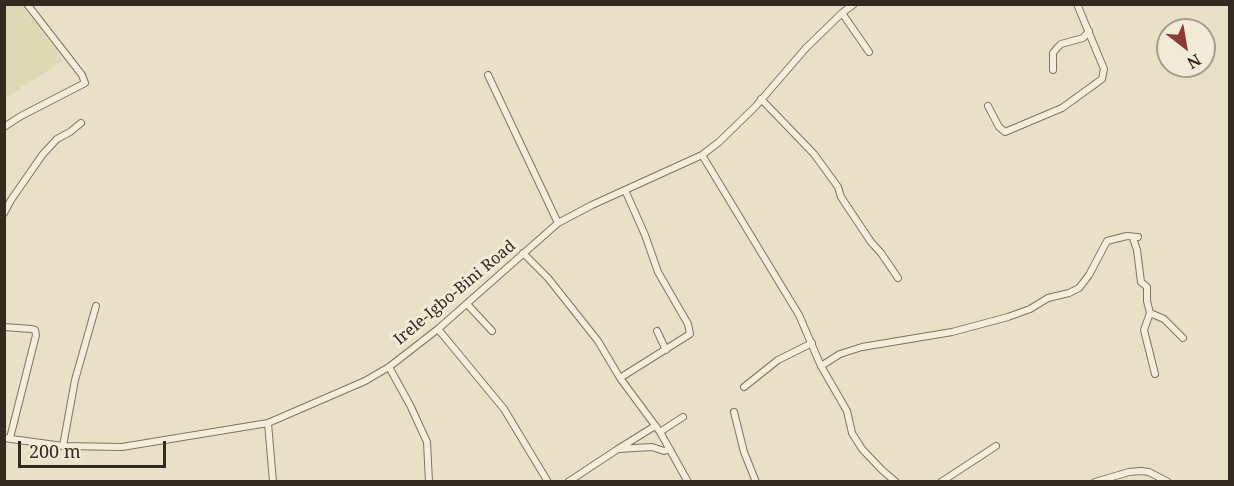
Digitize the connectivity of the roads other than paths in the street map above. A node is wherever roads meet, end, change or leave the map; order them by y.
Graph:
1 (27, 4) edge
2 (854, 4) edge
3 (1077, 4) edge
4 (842, 13) junction
5 (1089, 31) junction
6 (869, 52) dead end
7 (1053, 70) dead end
8 (488, 75) dead end
9 (761, 99) junction
10 (988, 106) dead end
11 (81, 123) dead end
12 (4, 127) edge
13 (702, 155) junction
14 (625, 190) junction
15 (4, 213) edge
16 (558, 223) junction
17 (523, 253) junction
18 (898, 278) dead end
19 (467, 304) junction
20 (96, 306) dead end
21 (1150, 313) junction
22 (4, 327) edge
23 (438, 329) junction
24 (657, 331) dead end
25 (492, 332) dead end
26 (1183, 338) dead end
27 (812, 344) junction
28 (666, 350) junction
29 (821, 366) junction
30 (388, 367) junction
31 (1155, 374) dead end
32 (620, 378) junction
33 (744, 387) dead end
34 (734, 412) dead end
35 (683, 417) dead end
36 (268, 423) junction
37 (658, 429) junction
38 (7, 438) edge
39 (63, 446) junction
40 (996, 446) dead end
41 (618, 449) junction
42 (670, 449) junction
43 (273, 482) edge
44 (429, 482) edge
45 (548, 482) edge
46 (568, 482) edge
47 (688, 482) edge
48 (756, 482) edge
49 (896, 482) edge
50 (941, 482) edge
51 (1095, 482) edge
52 (1168, 482) edge

1 - 12 street
2 - 4 street, Irele-Igbo-Bini Road
3 - 5 street
4 - 6 street
4 - 9 street, Irele-Igbo-Bini Road
5 - 7 street
5 - 10 street
8 - 16 street
9 - 13 street, Irele-Igbo-Bini Road
9 - 18 street
11 - 15 street
13 - 14 street, Irele-Igbo-Bini Road
13 - 27 street
14 - 16 street, Irele-Igbo-Bini Road
14 - 28 street
16 - 17 street, Irele-Igbo-Bini Road
17 - 19 street, Irele-Igbo-Bini Road
17 - 32 street
19 - 23 street, Irele-Igbo-Bini Road
19 - 25 street
20 - 39 street
21 - 26 street
21 - 29 street
21 - 31 street
22 - 38 street
23 - 30 street, Irele-Igbo-Bini Road
23 - 45 street
24 - 28 street
27 - 29 street
27 - 33 street
28 - 32 street
29 - 49 street
30 - 36 street, Irele-Igbo-Bini Road
30 - 44 street
32 - 37 street
34 - 48 street
35 - 37 street
36 - 39 street, Irele-Igbo-Bini Road
36 - 43 street
37 - 41 street
37 - 42 street
38 - 39 street, Irele-Igbo-Bini Road
40 - 50 street
41 - 42 street
41 - 46 street
42 - 47 street
51 - 52 street

